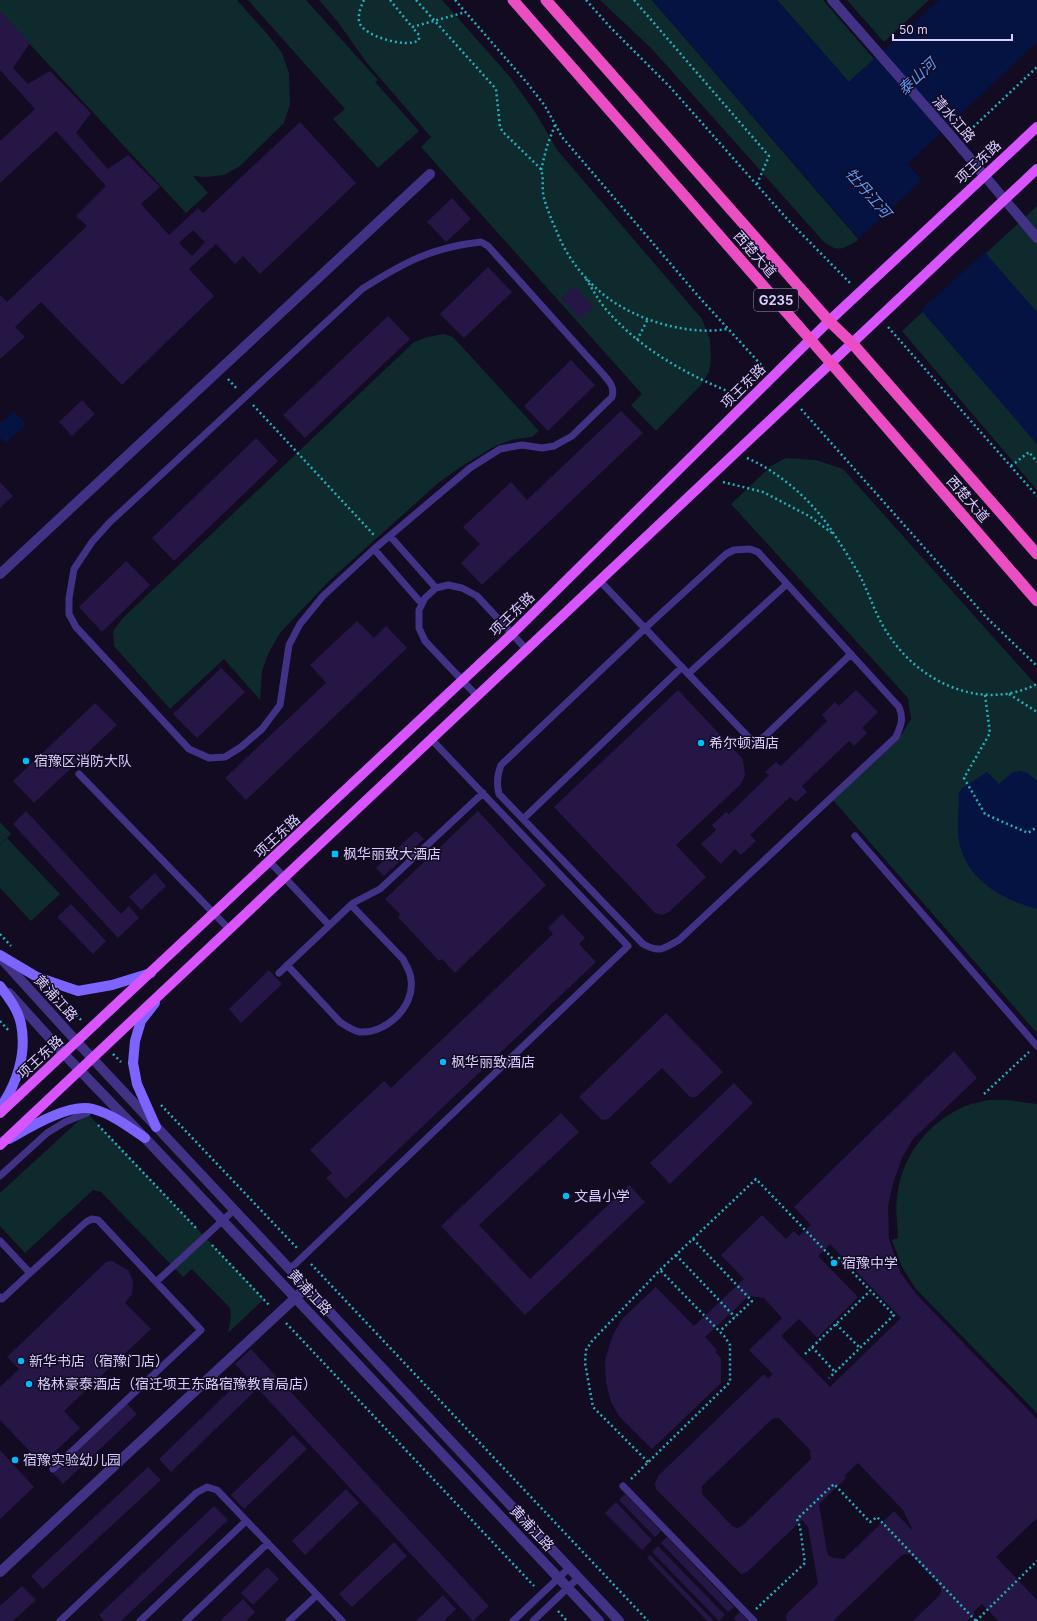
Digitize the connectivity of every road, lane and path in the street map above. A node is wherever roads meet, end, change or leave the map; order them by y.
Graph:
1 (364, 0) edge
2 (390, 0) edge
3 (416, 0) edge
4 (455, 0) edge
5 (513, 0) edge
6 (546, 0) edge
7 (586, 0) edge
8 (634, 0) edge
9 (832, 0) edge
10 (466, 12) junction
11 (435, 21) junction
12 (412, 27) junction
13 (1037, 67) edge
14 (555, 125) junction
15 (1037, 127) edge
16 (954, 140) junction
17 (1037, 168) edge
18 (541, 170) junction
19 (430, 174) dead end
20 (984, 176) junction
21 (756, 184) junction
22 (1004, 200) junction
23 (1037, 238) edge
24 (583, 274) junction
25 (859, 292) junction
26 (880, 317) junction
27 (648, 319) junction
28 (829, 320) junction
29 (728, 329) junction
30 (810, 339) junction
31 (637, 340) junction
32 (852, 343) junction
33 (830, 362) junction
34 (219, 370) junction
35 (772, 377) junction
36 (245, 397) junction
37 (791, 399) junction
38 (749, 400) junction
39 (734, 452) junction
40 (1037, 462) edge
41 (1011, 466) junction
42 (707, 478) junction
43 (1037, 496) edge
44 (834, 535) junction
45 (390, 536) junction
46 (381, 543) junction
47 (374, 549) junction
48 (1037, 554) edge
49 (0, 574) edge
50 (599, 580) junction
51 (787, 584) junction
52 (436, 588) junction
53 (1037, 602) edge
54 (422, 604) junction
55 (645, 628) junction
56 (512, 634) junction
57 (526, 649) junction
58 (851, 654) junction
59 (1037, 666) edge
60 (682, 667) junction
61 (688, 674) junction
62 (462, 681) junction
63 (1037, 684) edge
64 (1008, 694) junction
65 (986, 695) junction
66 (477, 696) junction
67 (1037, 712) edge
68 (431, 738) junction
69 (79, 774) dead end
70 (483, 793) junction
71 (523, 819) junction
72 (1037, 827) edge
73 (855, 836) dead end
74 (270, 862) junction
75 (284, 877) junction
76 (351, 905) junction
77 (214, 914) junction
78 (329, 925) junction
79 (229, 929) junction
80 (0, 934) edge
81 (16, 951) dead end
82 (0, 956) edge
83 (287, 965) junction
84 (151, 973) junction
85 (279, 973) dead end
86 (0, 983) edge
87 (0, 986) edge
88 (164, 990) junction
89 (59, 996) dead end
90 (90, 1030) junction
91 (77, 1042) junction
92 (105, 1046) junction
93 (1037, 1046) edge
94 (64, 1054) junction
95 (92, 1058) junction
96 (79, 1070) junction
97 (136, 1078) junction
98 (984, 1094) dead end
99 (158, 1101) dead end
100 (0, 1108) edge
101 (0, 1113) edge
102 (87, 1113) dead end
103 (156, 1127) junction
104 (145, 1138) junction
105 (1, 1144) edge
106 (0, 1176) edge
107 (234, 1210) junction
108 (223, 1220) junction
109 (693, 1239) junction
110 (0, 1241) edge
111 (676, 1255) junction
112 (304, 1256) junction
113 (290, 1269) junction
114 (660, 1270) junction
115 (30, 1273) junction
116 (156, 1282) junction
117 (307, 1287) junction
118 (870, 1291) junction
119 (0, 1297) edge
120 (295, 1298) junction
121 (735, 1317) junction
122 (836, 1324) junction
123 (720, 1331) junction
124 (812, 1348) junction
125 (860, 1348) junction
126 (805, 1354) dead end
127 (835, 1372) junction
128 (829, 1378) dead end
129 (648, 1462) junction
130 (53, 1469) dead end
131 (626, 1484) joint
132 (246, 1521) junction
133 (268, 1543) junction
134 (1037, 1561) edge
135 (569, 1568) junction
136 (0, 1572) edge
137 (559, 1578) junction
138 (578, 1578) junction
139 (568, 1588) junction
140 (317, 1595) junction
141 (754, 1611) dead end
142 (60, 1621) edge
143 (140, 1621) edge
144 (186, 1621) edge
145 (290, 1621) edge
146 (342, 1621) edge
147 (513, 1621) edge
148 (533, 1621) edge
149 (599, 1621) edge
150 (619, 1621) edge
151 (648, 1621) edge
152 (754, 1621) edge
153 (976, 1621) edge

1 - 12 path
2 - 12 path
3 - 11 path
4 - 10 path
5 - 30 highway, 西楚大道 / G235
6 - 28 highway, 西楚大道 / G235
7 - 21 path
8 - 21 path
9 - 16 street, 清水江路
10 - 11 path
10 - 14 path
11 - 12 path
11 - 18 path
13 - 16 path
14 - 18 path
14 - 29 path
15 - 20 main road, 项王东路
16 - 20 street, 清水江路
17 - 22 main road
18 - 24 path
19 - 34 street
20 - 22 street, 清水江路
20 - 25 main road, 项王东路
21 - 25 path
22 - 23 street, 清水江路
22 - 26 main road
24 - 27 path
24 - 31 path
25 - 28 main road, 项王东路
26 - 32 main road
26 - 41 path
27 - 29 path
27 - 31 path
28 - 30 main road, 项王东路
28 - 32 highway, 西楚大道 / G235
29 - 35 path
30 - 33 highway, 西楚大道 / G235
30 - 35 main road, 项王东路
31 - 38 path
32 - 33 main road
32 - 48 highway, 西楚大道 / G235
33 - 37 main road
33 - 53 highway, 西楚大道 / G235
34 - 36 path
34 - 49 street
35 - 38 main road, 项王东路
36 - 45 lane
36 - 46 path
36 - 47 lane
37 - 39 main road
37 - 59 path
38 - 56 main road, 项王东路
39 - 42 main road
39 - 44 path
40 - 41 path
41 - 43 path
42 - 44 path
42 - 50 main road
44 - 65 path
45 - 46 lane
45 - 52 lane
46 - 47 lane
47 - 54 lane
50 - 55 lane
50 - 57 main road
51 - 55 lane
51 - 58 lane
51 - 61 lane
52 - 54 lane
52 - 56 lane
54 - 62 lane
55 - 60 lane
55 - 71 lane
56 - 57 lane
56 - 62 main road, 项王东路
57 - 66 main road
58 - 61 lane
58 - 71 lane
60 - 61 lane
60 - 71 lane
62 - 66 lane
62 - 74 main road, 项王东路
63 - 64 path
64 - 65 path
64 - 67 path
65 - 72 path
66 - 68 main road
68 - 70 lane
68 - 75 main road
69 - 77 lane
70 - 76 lane
70 - 112 lane
73 - 93 lane
74 - 75 lane
74 - 77 main road, 项王东路
75 - 78 lane
75 - 79 main road
76 - 78 lane
76 - 83 lane
77 - 79 lane
77 - 84 main road, 项王东路
78 - 83 lane
79 - 88 main road
80 - 81 path
82 - 84 main road
82 - 91 street, 黄浦江路
83 - 85 lane
84 - 90 main road, 项王东路
86 - 94 street, 黄浦江路
87 - 100 main road
88 - 92 main road
88 - 97 main road
89 - 90 path
90 - 91 main road, 项王东路
91 - 94 main road, 项王东路
91 - 95 street, 黄浦江路
92 - 95 main road
92 - 97 path
93 - 98 path
94 - 96 street, 黄浦江路
94 - 101 main road, 项王东路
95 - 96 main road
95 - 103 street, 黄浦江路
96 - 104 street, 黄浦江路
96 - 105 main road
97 - 103 main road
99 - 112 path
102 - 106 lane
103 - 107 street, 黄浦江路
104 - 105 main road
104 - 108 street, 黄浦江路
107 - 108 lane
107 - 113 street, 黄浦江路
108 - 116 lane
108 - 120 street, 黄浦江路
109 - 111 path
109 - 118 path
109 - 121 path
110 - 115 lane
111 - 114 path
111 - 121 path
112 - 113 lane
112 - 151 path
113 - 117 street, 黄浦江路
114 - 123 path
114 - 129 path
115 - 116 lane
115 - 119 lane
116 - 130 lane
117 - 120 street
117 - 135 street, 黄浦江路
118 - 122 path
118 - 125 path
120 - 136 street
120 - 137 street, 黄浦江路
121 - 123 path
122 - 124 path
122 - 125 path
123 - 129 path
124 - 126 path
124 - 127 path
125 - 127 path
127 - 128 path
129 - 131 path
131 - 152 lane
132 - 133 lane
132 - 142 lane
132 - 143 lane
133 - 140 lane
133 - 144 lane
134 - 153 path
135 - 137 lane
135 - 138 street, 黄浦江路
137 - 139 street, 黄浦江路
137 - 147 lane
138 - 139 lane
138 - 150 street, 黄浦江路
139 - 148 lane
139 - 149 street, 黄浦江路
140 - 145 lane
140 - 146 lane
141 - 153 path

